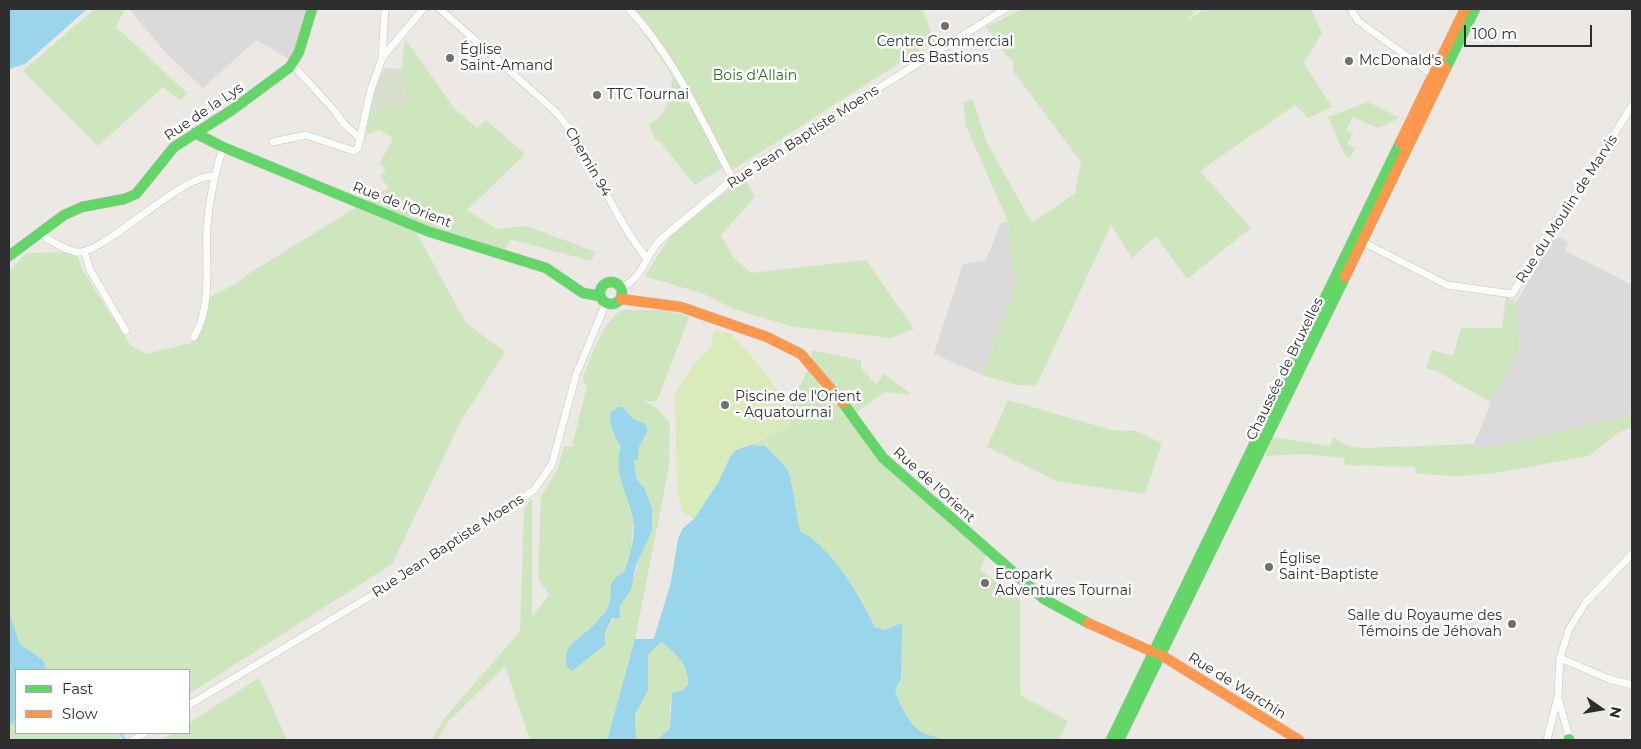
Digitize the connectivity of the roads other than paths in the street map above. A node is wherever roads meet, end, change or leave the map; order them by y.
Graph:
1 (312, 9) edge
2 (385, 9) edge
3 (423, 9) edge
4 (440, 9) edge
5 (628, 9) edge
6 (1005, 9) edge
7 (1351, 9) edge
8 (1465, 9) edge
9 (1475, 9) edge
10 (382, 58) junction
11 (292, 64) junction
12 (1437, 77) junction
13 (1632, 106) edge
14 (195, 132) junction
15 (361, 139) junction
16 (273, 142) dead end
17 (223, 147) junction
18 (214, 176) junction
19 (733, 179) junction
20 (38, 232) junction
21 (1358, 240) junction
22 (84, 251) junction
23 (9, 256) edge
24 (646, 257) junction
25 (621, 287) junction
26 (621, 299) junction
27 (603, 300) junction
28 (126, 331) dead end
29 (194, 337) dead end
30 (1632, 554) edge
31 (1157, 653) junction
32 (1560, 658) junction
33 (1632, 685) edge
34 (1558, 696) junction
35 (190, 704) edge
36 (1110, 740) edge
37 (1119, 740) edge
38 (1299, 740) edge
39 (1547, 740) edge
40 (1569, 740) edge

1 - 11 main road, Rue de la Lys
2 - 10 street
3 - 10 street
4 - 24 street, Chemin 94
5 - 19 street
6 - 19 street, Rue Jean Baptiste Moens
7 - 12 street
8 - 12 main road, Chaussée de Bruxelles
9 - 12 main road, Chaussée de Bruxelles
10 - 15 street
11 - 14 main road, Rue de la Lys
11 - 15 street
12 - 21 main road, Chaussée de Bruxelles
13 - 21 street, Rue du Moulin de Marvis
14 - 17 main road, Rue de l'Orient
14 - 20 main road, Rue de la Lys
15 - 16 street
17 - 18 street
17 - 27 main road, Rue de l'Orient
18 - 22 street
18 - 29 street
19 - 24 street, Rue Jean Baptiste Moens
20 - 22 street
20 - 23 main road, Rue de la Lys
21 - 31 main road, Chaussée de Bruxelles
22 - 28 street
24 - 25 street, Rue Jean Baptiste Moens
25 - 26 main road
25 - 27 main road
26 - 27 main road
26 - 31 main road, Rue de l'Orient
27 - 35 street, Rue Jean Baptiste Moens
30 - 32 street
31 - 36 main road, Chaussée de Bruxelles
31 - 37 main road, Chaussée de Bruxelles
31 - 38 main road, Rue de Warchin
32 - 33 street
32 - 34 street
34 - 39 street
34 - 40 street

